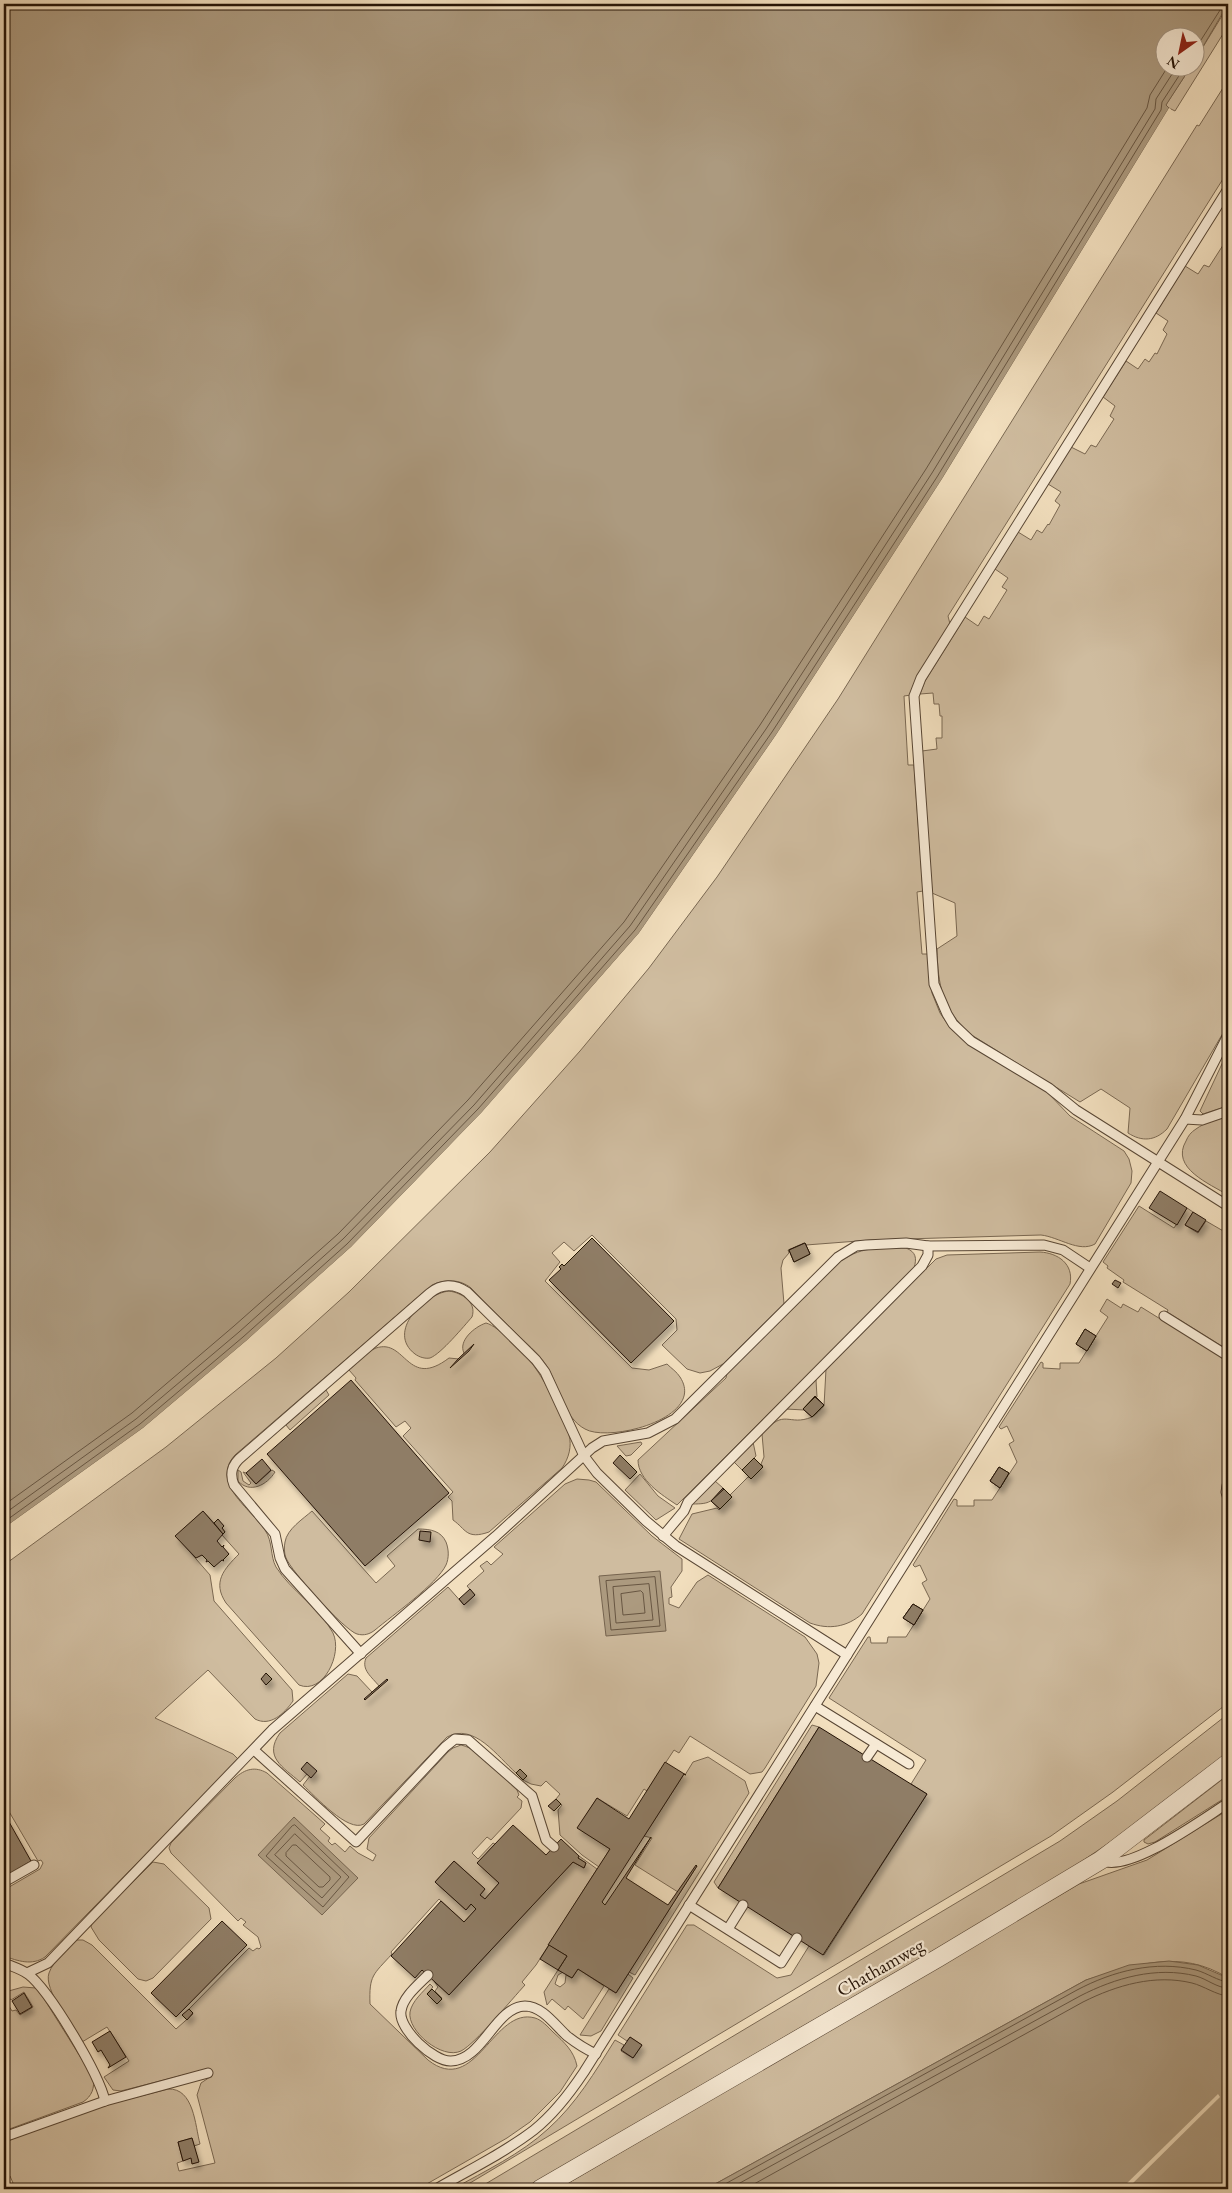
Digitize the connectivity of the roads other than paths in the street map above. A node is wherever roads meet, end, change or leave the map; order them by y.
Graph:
1 (1228, 192) edge
2 (1228, 1035) edge
3 (1228, 1111) edge
4 (1185, 1119) junction
5 (1157, 1161) junction
6 (1228, 1206) edge
7 (928, 1246) junction
8 (1090, 1268) junction
9 (1164, 1316) dead end
10 (1228, 1356) edge
11 (584, 1456) junction
12 (1228, 1481) edge
13 (1228, 1499) edge
14 (663, 1536) junction
15 (360, 1654) junction
16 (847, 1655) junction
17 (815, 1706) junction
18 (876, 1744) junction
19 (254, 1750) junction
20 (867, 1757) dead end
21 (1228, 1763) edge
22 (909, 1764) dead end
23 (1228, 1803) edge
24 (554, 1847) dead end
25 (1101, 1860) junction
26 (34, 1864) dead end
27 (4, 1882) edge
28 (689, 1905) junction
29 (743, 1905) dead end
30 (728, 1929) junction
31 (797, 1938) dead end
32 (4, 1963) edge
33 (27, 1973) junction
34 (428, 1975) dead end
35 (596, 2054) junction
36 (208, 2073) dead end
37 (105, 2101) junction
38 (4, 2136) edge
39 (436, 2189) edge
40 (540, 2189) edge

1 - 5 lane
2 - 4 lane
3 - 4 lane
4 - 5 lane
5 - 6 lane
5 - 8 lane
7 - 8 lane
7 - 11 lane
7 - 14 lane
8 - 16 lane
9 - 10 lane
11 - 14 lane
11 - 15 lane
11 - 15 lane
12 - 13 lane
14 - 16 lane
15 - 19 lane
16 - 17 lane
17 - 18 lane
17 - 28 lane
18 - 20 lane
18 - 22 lane
19 - 24 lane
19 - 33 lane
21 - 25 street, Chathamweg
23 - 25 lane
25 - 40 street, Chathamweg
26 - 27 lane
28 - 30 lane
28 - 35 lane
29 - 30 lane
30 - 31 lane
32 - 33 lane
33 - 37 lane
34 - 35 lane
35 - 39 lane
36 - 37 lane
37 - 38 lane

